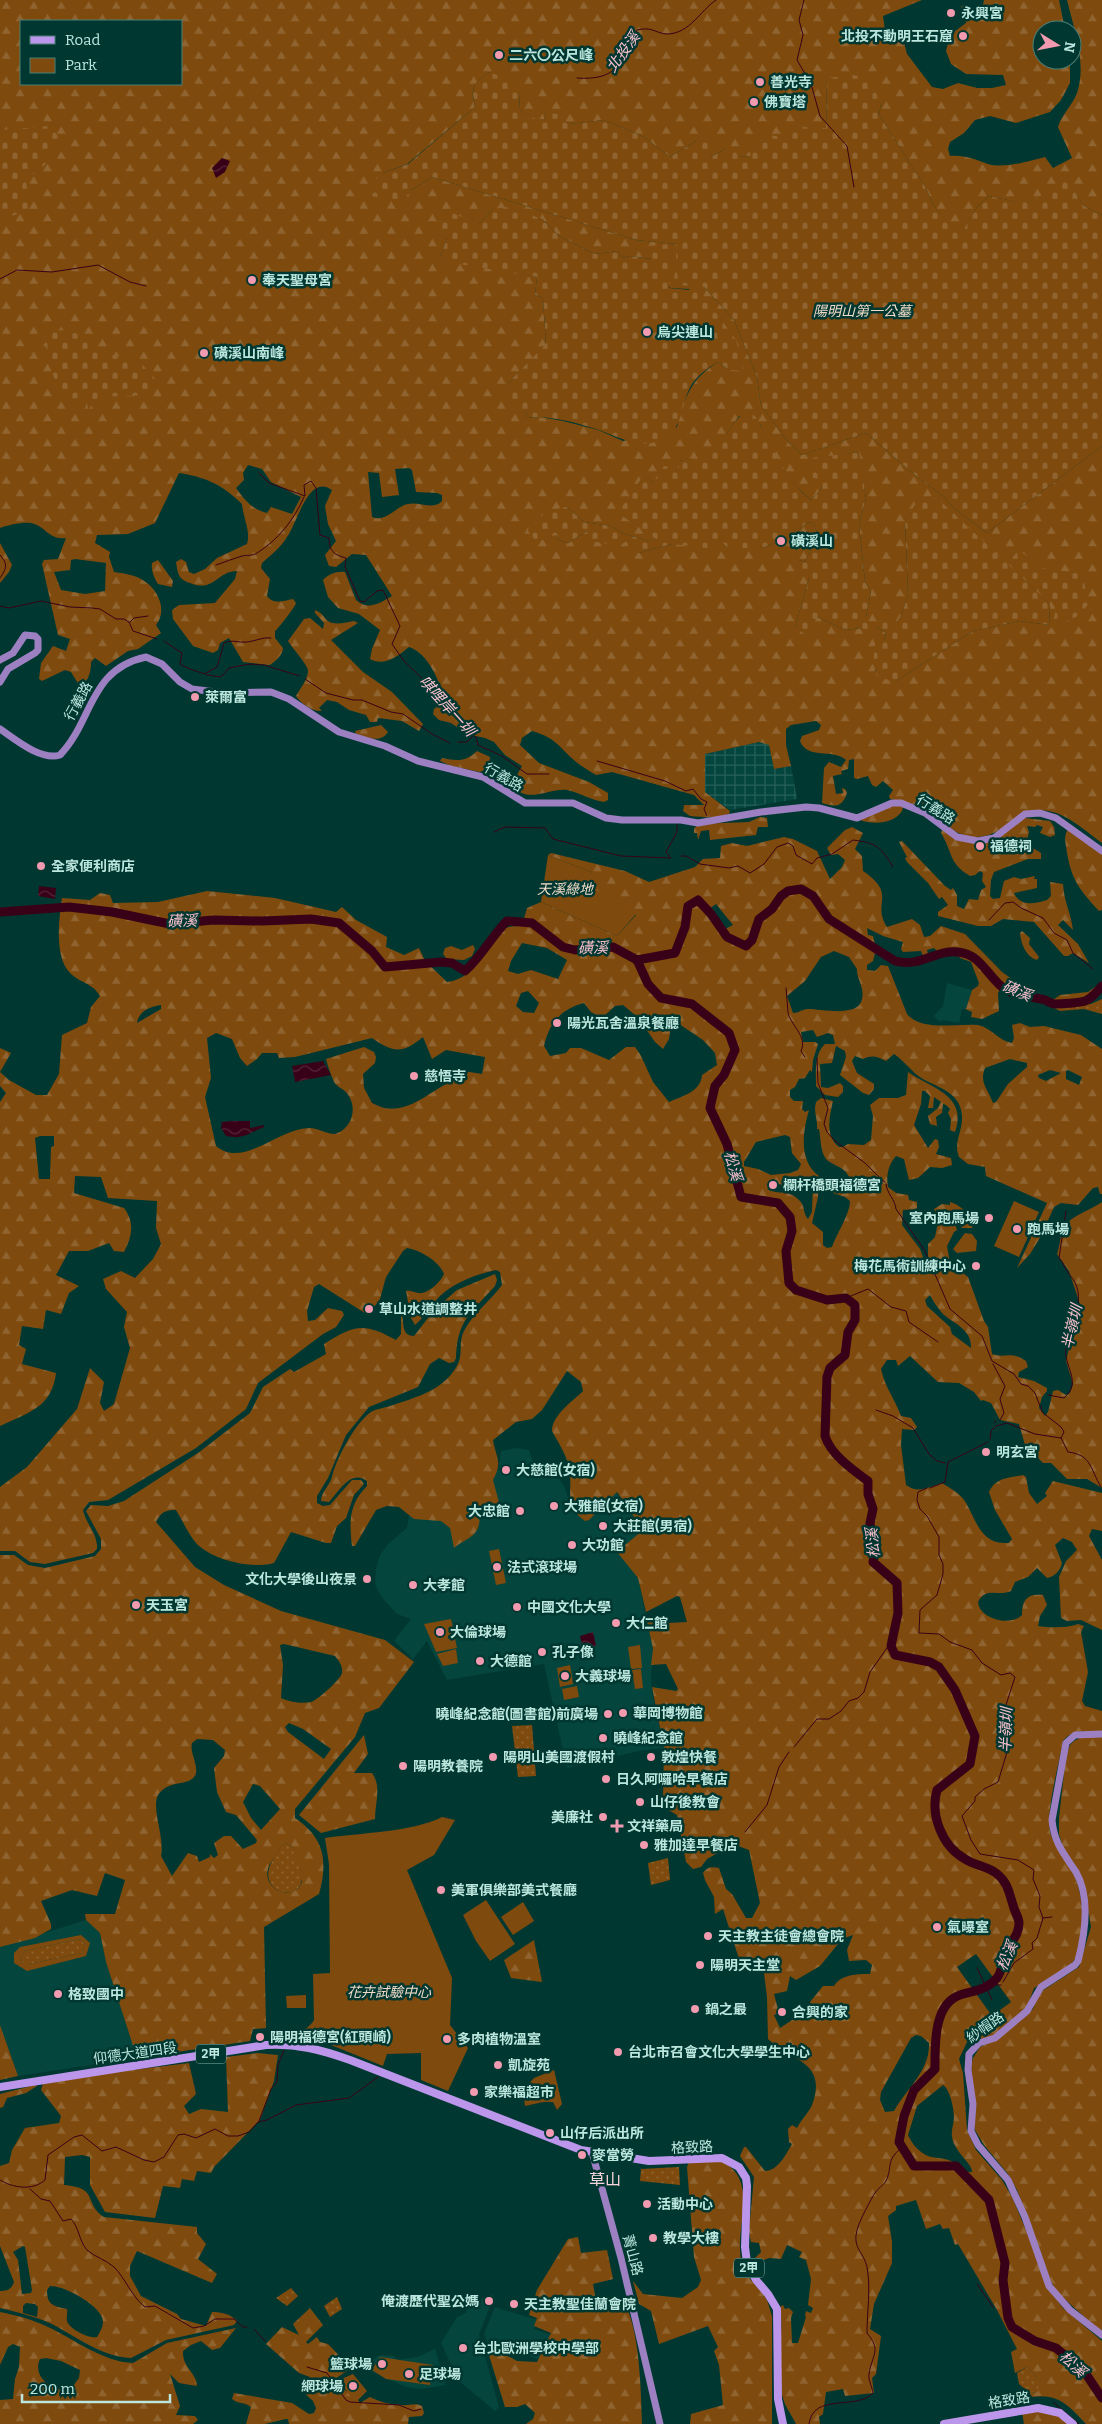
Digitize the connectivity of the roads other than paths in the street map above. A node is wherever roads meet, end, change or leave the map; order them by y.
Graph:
1 (0, 660) edge
2 (0, 682) edge
3 (0, 729) edge
4 (1102, 850) edge
5 (1102, 1734) edge
6 (417, 2086) joint
7 (0, 2087) edge
8 (592, 2152) junction
9 (1102, 2336) edge
10 (660, 2424) edge
11 (783, 2424) edge
12 (944, 2424) edge
13 (1073, 2424) edge

1 - 2 street
3 - 4 street, 行義路
5 - 9 street, 紗帽路
6 - 7 main road, 仰德大道四段 / 2甲
6 - 8 main road, 格致路 / 2甲
8 - 10 street, 菁山路
8 - 11 main road, 格致路 / 2甲
12 - 13 main road, 格致路

